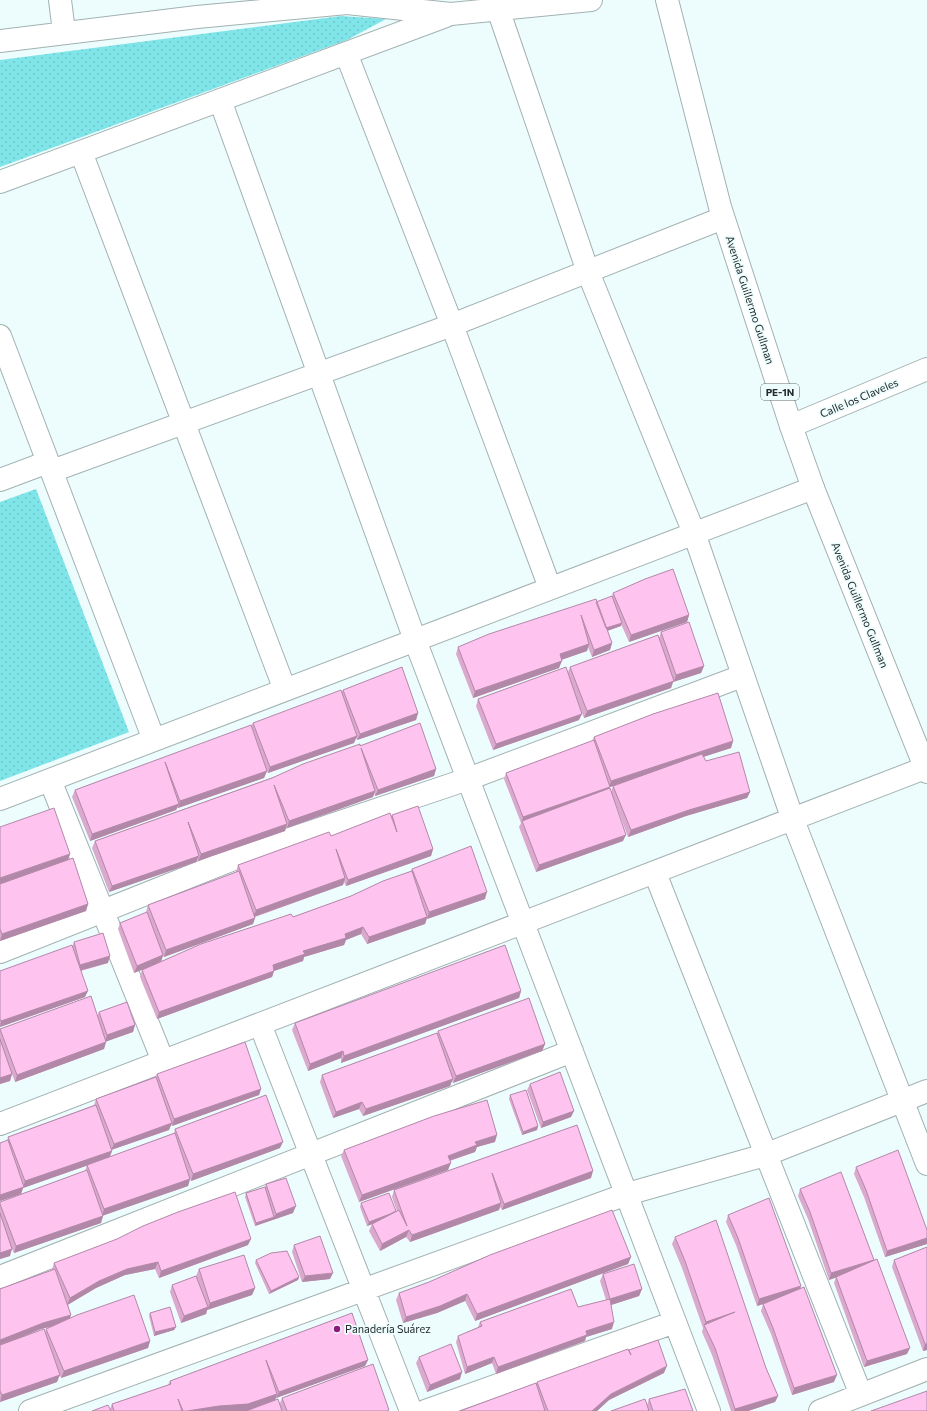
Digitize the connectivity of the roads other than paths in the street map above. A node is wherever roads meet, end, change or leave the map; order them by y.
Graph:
1 (60, 0) edge
2 (591, 0) edge
3 (667, 0) edge
4 (347, 2) edge
5 (497, 5) edge
6 (196, 8) edge
7 (451, 14) junction
8 (64, 32) junction
9 (0, 41) edge
10 (346, 53) junction
11 (220, 100) junction
12 (81, 152) junction
13 (0, 182) edge
14 (724, 218) junction
15 (588, 272) junction
16 (452, 325) junction
17 (0, 336) edge
18 (927, 369) edge
19 (318, 373) junction
20 (183, 423) junction
21 (791, 426) junction
22 (50, 466) junction
23 (0, 480) edge
24 (813, 488) junction
25 (694, 534) junction
26 (550, 588) junction
27 (415, 640) junction
28 (742, 676) junction
29 (286, 690) junction
30 (154, 740) junction
31 (926, 770) edge
32 (468, 779) junction
33 (50, 780) junction
34 (0, 799) edge
35 (793, 820) junction
36 (655, 873) junction
37 (103, 911) junction
38 (524, 923) junction
39 (0, 952) edge
40 (260, 1024) junction
41 (572, 1051) junction
42 (163, 1061) junction
43 (927, 1091) edge
44 (903, 1101) junction
45 (0, 1124) edge
46 (311, 1154) junction
47 (765, 1155) junction
48 (927, 1164) edge
49 (627, 1194) junction
50 (0, 1277) edge
51 (364, 1290) junction
52 (675, 1322) junction
53 (927, 1369) edge
54 (861, 1395) junction
55 (30, 1411) edge
56 (411, 1411) edge
57 (425, 1411) edge
58 (709, 1411) edge
59 (820, 1411) edge

1 - 8 street
2 - 5 street
3 - 14 street, Avenida Guillermo Gullman / PE-1N
4 - 6 street
4 - 7 street
5 - 7 street
5 - 15 street
6 - 8 street
7 - 10 street
8 - 9 street
10 - 11 street
10 - 16 street
11 - 12 street
11 - 19 street
12 - 13 street
12 - 20 street
14 - 15 street
14 - 21 street, Avenida Guillermo Gullman / PE-1N
15 - 16 street
15 - 25 street
16 - 19 street
16 - 26 street
17 - 22 street
18 - 21 street, Calle los Claveles
19 - 20 street
19 - 27 street
20 - 22 street
20 - 29 street
21 - 24 street, Avenida Guillermo Gullman / PE-1N
22 - 23 street
22 - 30 street
24 - 25 street
24 - 31 street, Avenida Guillermo Gullman / PE-1N
25 - 26 street
25 - 28 street
26 - 27 street
27 - 29 street
27 - 32 street
28 - 32 street
28 - 35 street
29 - 30 street
30 - 33 street
31 - 35 street
32 - 37 street
32 - 38 street
33 - 34 street
33 - 37 street
35 - 36 street
35 - 44 street
36 - 38 street
36 - 47 street
37 - 39 street
37 - 42 street
38 - 40 street
38 - 41 street
40 - 42 street
40 - 46 street
41 - 46 street
41 - 49 street
42 - 45 street
43 - 44 street
44 - 47 street
44 - 48 street
46 - 50 street
46 - 51 street
47 - 49 street
47 - 54 street
49 - 51 street
49 - 52 street
51 - 55 street
51 - 56 street
52 - 57 street
52 - 58 street
53 - 54 street
54 - 59 street

